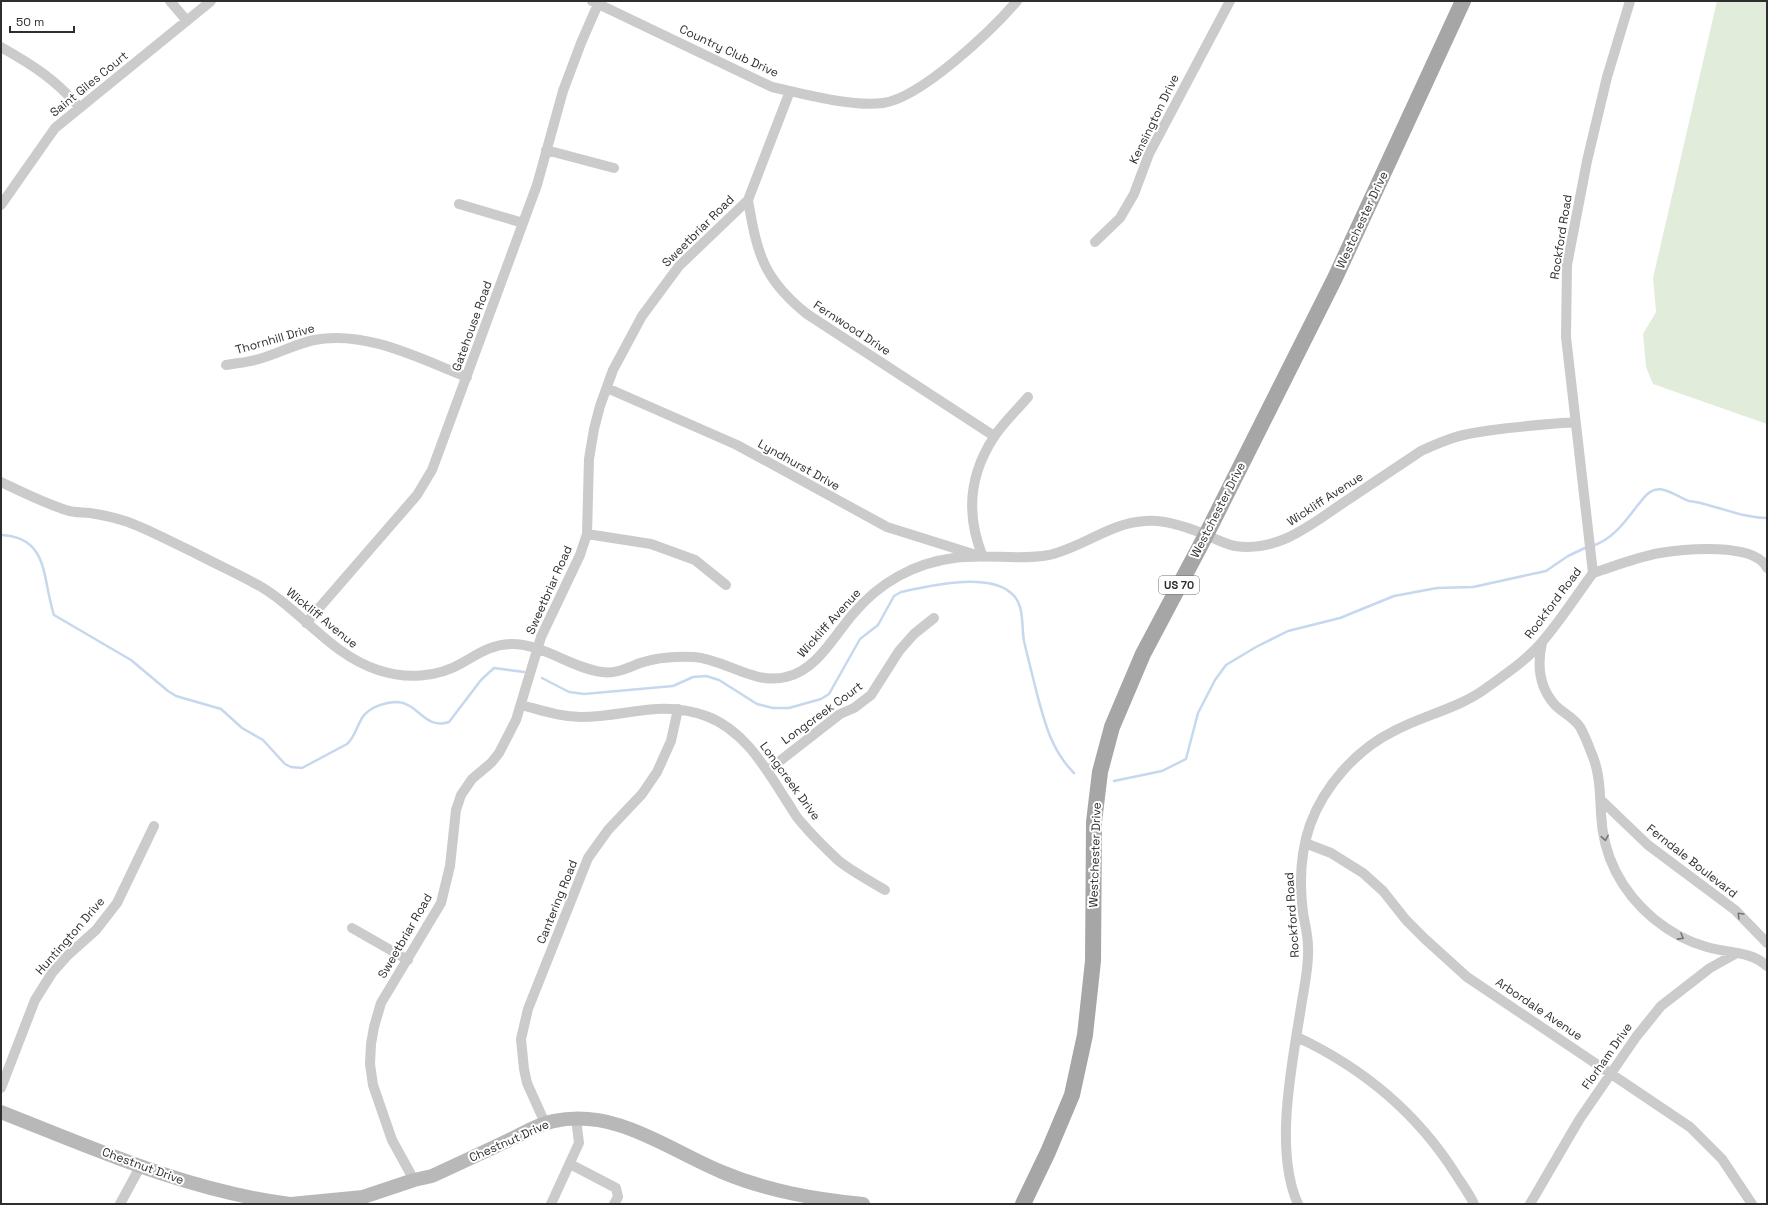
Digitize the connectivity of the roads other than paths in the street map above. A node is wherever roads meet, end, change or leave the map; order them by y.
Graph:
1 (170, 1) edge
2 (212, 1) edge
3 (1017, 1) edge
4 (1230, 1) edge
5 (1463, 1) edge
6 (1630, 1) edge
7 (595, 2) edge
8 (187, 21) junction
9 (1, 47) edge
10 (790, 91) junction
11 (80, 108) junction
12 (546, 150) junction
13 (614, 168) dead end
14 (748, 200) junction
15 (459, 204) dead end
16 (1, 205) edge
17 (523, 223) junction
18 (1095, 242) dead end
19 (226, 366) dead end
20 (467, 378) junction
21 (607, 388) junction
22 (1028, 397) dead end
23 (1575, 422) junction
24 (994, 436) junction
25 (1, 482) edge
26 (587, 534) junction
27 (1206, 535) junction
28 (983, 557) junction
29 (1767, 568) edge
30 (1593, 573) junction
31 (726, 585) dead end
32 (934, 618) dead end
33 (306, 623) junction
34 (1542, 643) junction
35 (538, 649) junction
36 (521, 705) junction
37 (678, 709) junction
38 (767, 771) junction
39 (1600, 799) junction
40 (154, 826) dead end
41 (1305, 843) junction
42 (885, 890) dead end
43 (352, 928) dead end
44 (1767, 943) edge
45 (1737, 953) junction
46 (408, 960) junction
47 (1767, 966) edge
48 (1297, 1037) junction
49 (1610, 1073) junction
50 (1, 1088) edge
51 (1, 1112) edge
52 (576, 1119) junction
53 (545, 1123) junction
54 (570, 1164) junction
55 (140, 1167) junction
56 (414, 1180) junction
57 (120, 1204) edge
58 (290, 1204) edge
59 (551, 1204) edge
60 (614, 1204) edge
61 (863, 1204) edge
62 (1023, 1204) edge
63 (1298, 1204) edge
64 (1474, 1204) edge
65 (1530, 1204) edge
66 (1752, 1204) edge

1 - 8 street
2 - 8 street, Saint Giles Court
3 - 10 street, Country Club Drive
4 - 18 street, Kensington Drive
5 - 27 main road, Westchester Drive / US 70
6 - 23 street, Rockford Road
7 - 10 street, Country Club Drive
7 - 12 street, Gatehouse Road
8 - 11 street, Saint Giles Court
9 - 11 street
10 - 14 street, Sweetbriar Road
11 - 16 street, Saint Giles Court
12 - 13 street
12 - 17 street, Gatehouse Road
14 - 21 street, Sweetbriar Road
14 - 24 street, Fernwood Drive
15 - 17 street
17 - 20 street, Gatehouse Road
19 - 20 street, Thornhill Drive
20 - 33 street, Gatehouse Road
21 - 26 street, Sweetbriar Road
21 - 28 street, Lyndhurst Drive
22 - 24 street
23 - 27 street, Wickliff Avenue
23 - 30 street, Rockford Road
24 - 28 street
25 - 33 street, Wickliff Avenue
26 - 31 street
26 - 35 street, Sweetbriar Road
27 - 28 street, Wickliff Avenue
27 - 62 main road, Westchester Drive / US 70
28 - 35 street, Wickliff Avenue
29 - 30 street
30 - 34 street, Rockford Road
32 - 38 street, Longcreek Court
33 - 35 street, Wickliff Avenue
34 - 39 street
34 - 41 street, Rockford Road
35 - 36 street, Sweetbriar Road
36 - 37 street, Longcreek Drive
36 - 46 street, Sweetbriar Road
37 - 38 street, Longcreek Drive
37 - 53 street, Cantering Road
38 - 42 street, Longcreek Drive
44 -> 39 street, Ferndale Boulevard
39 -> 45 street
40 - 50 street, Huntington Drive
41 - 48 street, Rockford Road
41 - 49 street, Arbordale Avenue
43 - 46 street
45 - 47 street
45 - 49 street, Florham Drive
46 - 56 street, Sweetbriar Road
48 - 63 street, Rockford Road
48 - 64 street
49 - 65 street, Florham Drive
49 - 66 street, Arbordale Avenue
51 - 55 street, Chestnut Drive
52 - 53 street, Chestnut Drive
52 - 54 street
52 - 61 street, Chestnut Drive
53 - 56 street, Chestnut Drive
54 - 59 street
54 - 60 street
55 - 57 street
55 - 58 street, Chestnut Drive
56 - 58 street, Chestnut Drive

